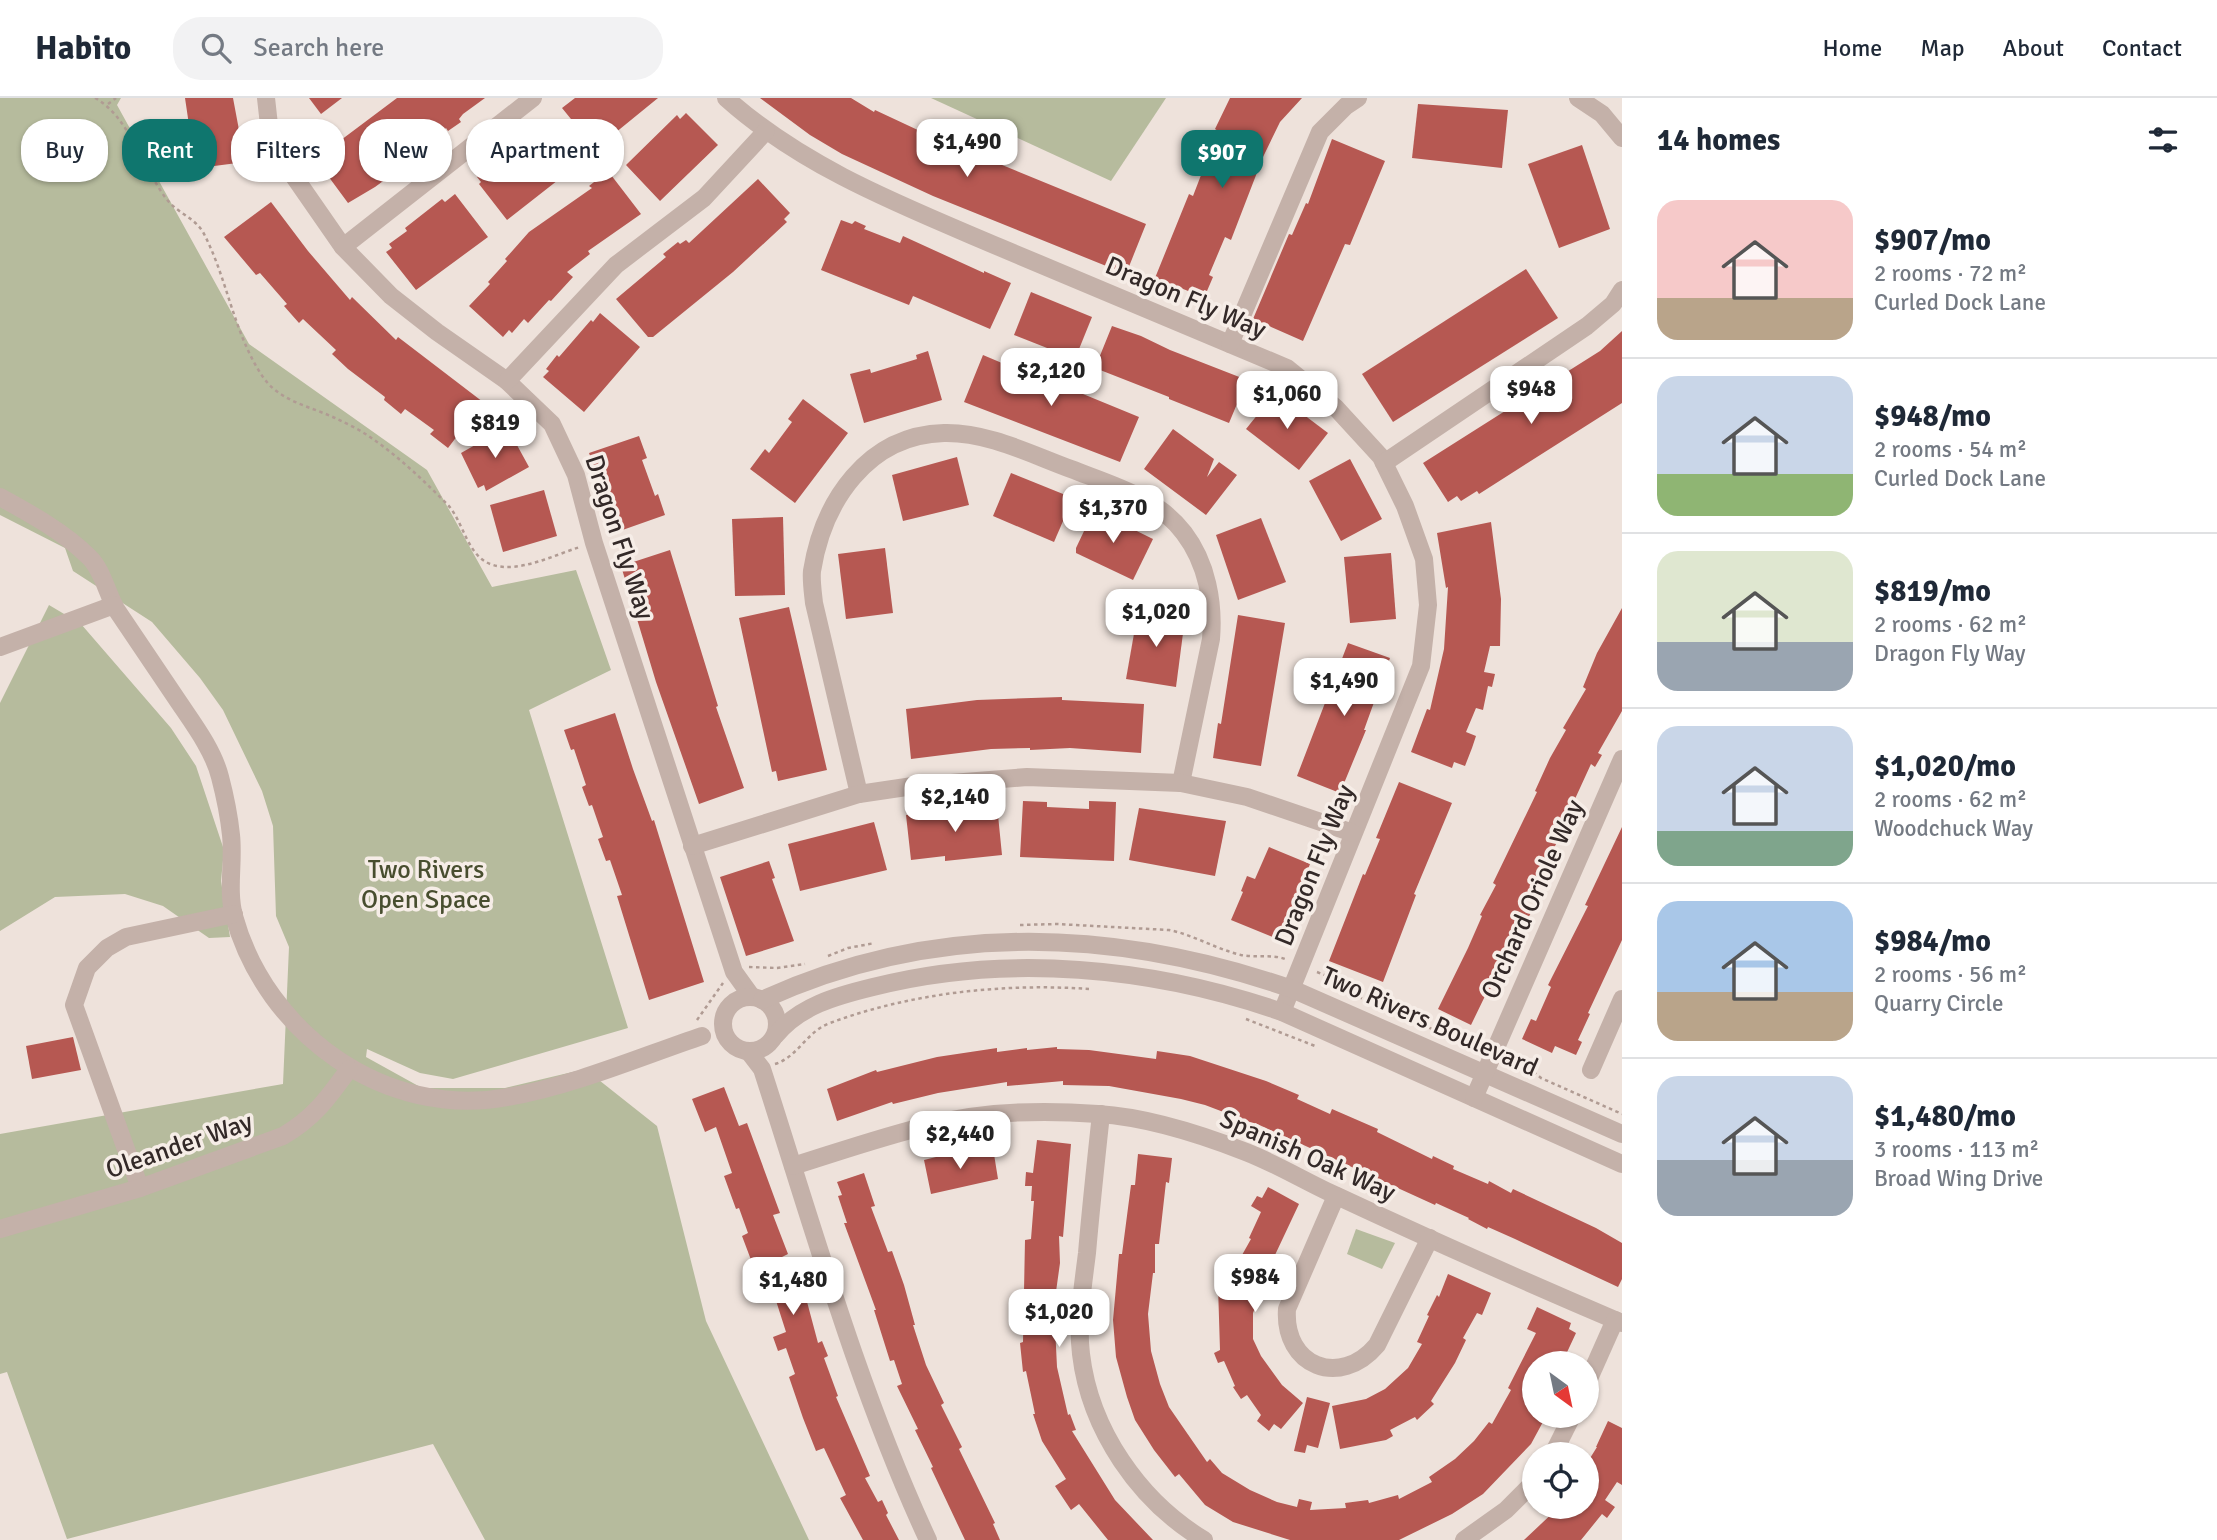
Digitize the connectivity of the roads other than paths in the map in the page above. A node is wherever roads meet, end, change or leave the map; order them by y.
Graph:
1 (266, 98) edge
2 (533, 98) edge
3 (726, 98) edge
4 (1358, 98) edge
5 (1578, 98) edge
6 (766, 131) junction
7 (1622, 138) edge
8 (343, 247) junction
9 (1622, 290) edge
10 (1230, 344) junction
11 (507, 381) junction
12 (1384, 463) junction
13 (0, 497) edge
14 (114, 605) junction
15 (0, 647) edge
16 (1622, 760) edge
17 (1181, 783) junction
18 (859, 794) junction
19 (1353, 833) junction
20 (692, 846) junction
21 (234, 914) junction
22 (734, 972) junction
23 (1292, 989) junction
24 (757, 998) junction
25 (729, 1008) junction
26 (1620, 1008) edge
27 (1282, 1012) junction
28 (702, 1036) junction
29 (772, 1040) junction
30 (730, 1043) junction
31 (749, 1052) junction
32 (349, 1069) junction
33 (761, 1069) junction
34 (1591, 1070) dead end
35 (1485, 1074) junction
36 (1474, 1098) junction
37 (1101, 1114) junction
38 (1622, 1134) edge
39 (1622, 1164) edge
40 (793, 1166) junction
41 (139, 1188) junction
42 (1336, 1196) junction
43 (0, 1229) edge
44 (1430, 1238) junction
45 (1619, 1322) edge
46 (1600, 1358) edge
47 (1522, 1494) edge
48 (928, 1540) edge
49 (1204, 1540) edge
50 (1464, 1540) edge

1 - 8 street, Dragon Fly Way
2 - 8 street
3 - 6 street, Dragon Fly Way
4 - 10 street
5 - 7 street
6 - 10 street, Dragon Fly Way
6 - 11 street
8 - 11 street, Dragon Fly Way
9 - 12 street
10 - 12 street, Dragon Fly Way
11 - 20 street, Dragon Fly Way
12 - 19 street, Dragon Fly Way
13 - 14 street, Two Rivers Boulevard
14 - 15 street
14 - 21 street, Two Rivers Boulevard
16 - 35 street, Orchard Oriole Way
17 - 18 street
17 - 18 street
17 - 19 street
18 - 20 street
19 - 23 street, Dragon Fly Way
20 - 22 street, Dragon Fly Way
21 - 32 street, Two Rivers Boulevard
21 - 41 street
22 - 24 street, Dragon Fly Way
22 - 25 street, Dragon Fly Way
23 - 24 street, Two Rivers Boulevard
23 - 27 street, Dragon Fly Way
23 - 35 street, Two Rivers Boulevard
24 - 25 street, Two Rivers Boulevard
24 - 29 street
25 - 28 street, Two Rivers Boulevard
25 - 30 street
26 - 34 street
27 - 29 street, Two Rivers Boulevard
27 - 36 street, Two Rivers Boulevard
28 - 30 street
28 - 32 street, Two Rivers Boulevard
29 - 31 street, Two Rivers Boulevard
29 - 33 street
30 - 31 street
31 - 33 street
32 - 41 street, Oleander Way
33 - 40 street
35 - 36 street, Orchard Oriole Way
35 - 38 street, Two Rivers Boulevard
36 - 39 street, Two Rivers Boulevard
37 - 40 street, Spanish Oak Way
37 - 42 street, Spanish Oak Way
37 - 49 street
40 - 48 street
41 - 43 street, Oleander Way
42 - 44 street, Spanish Oak Way
42 - 44 street
44 - 45 street, Spanish Oak Way
45 - 46 street
47 - 50 street

